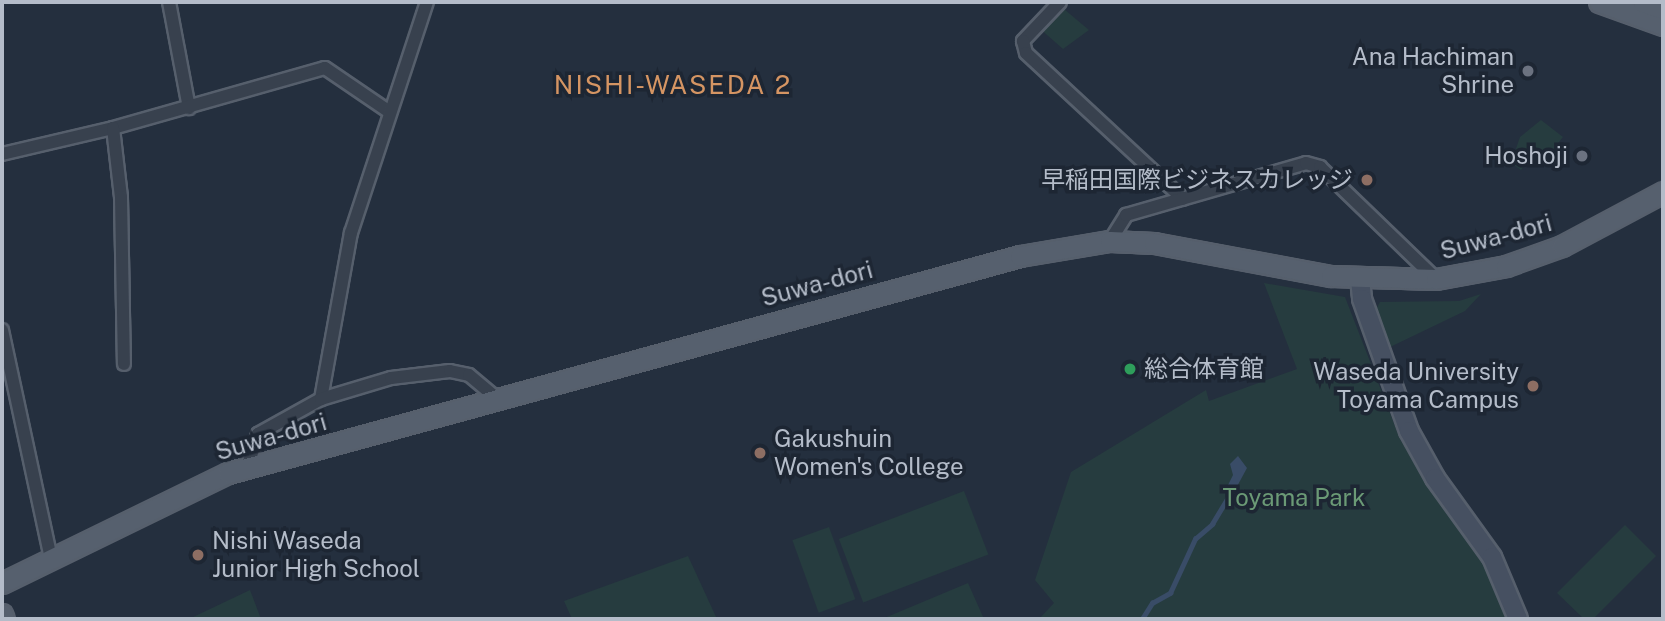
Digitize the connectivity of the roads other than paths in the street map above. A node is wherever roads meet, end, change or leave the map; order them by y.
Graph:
1 (169, 2) edge
2 (427, 2) edge
3 (1060, 2) edge
4 (1599, 2) edge
5 (1643, 2) edge
6 (1663, 9) edge
7 (1663, 25) edge
8 (189, 108) junction
9 (388, 111) junction
10 (113, 128) junction
11 (2, 154) edge
12 (1663, 192) edge
13 (1183, 199) junction
14 (1110, 241) junction
15 (1360, 279) junction
16 (1436, 279) junction
17 (2, 330) edge
18 (124, 363) dead end
19 (496, 398) junction
20 (321, 400) junction
21 (247, 468) junction
22 (51, 559) junction
23 (2, 583) edge
24 (2, 614) edge
25 (4, 619) edge
26 (1518, 619) edge

1 - 8 street
2 - 9 street
3 - 13 street
4 - 7 main road
5 - 6 main road
8 - 9 street
8 - 10 street
9 - 20 street
10 - 11 street
10 - 18 street
12 - 16 main road, Suwa-dori
13 - 14 street
13 - 16 street
14 - 15 main road, Suwa-dori
14 - 19 main road, Suwa-dori
15 - 16 main road, Suwa-dori
15 - 26 street
17 - 22 street
19 - 20 street
19 - 21 main road, Suwa-dori
20 - 21 street
21 - 22 main road, Suwa-dori
22 - 23 main road, Suwa-dori
24 - 25 main road

